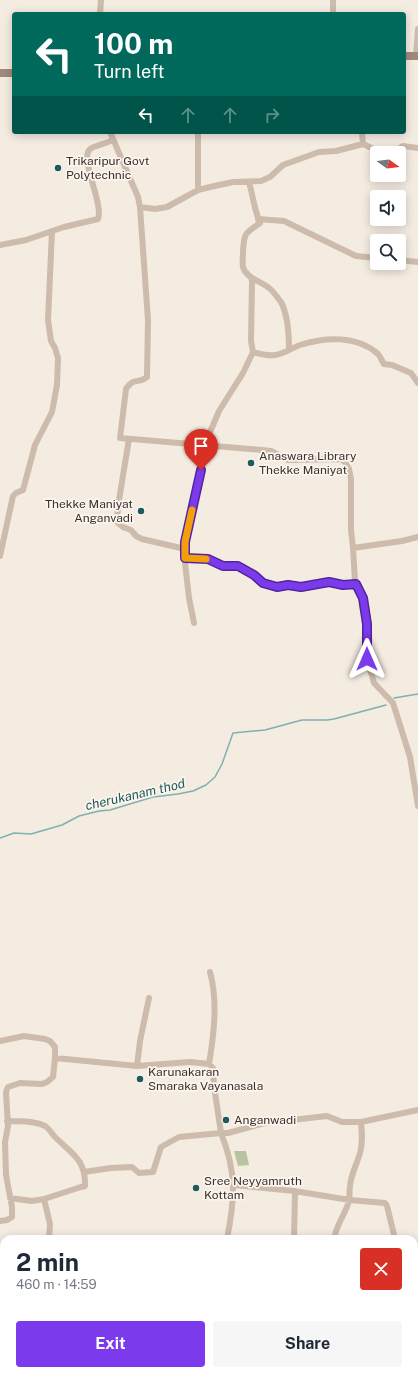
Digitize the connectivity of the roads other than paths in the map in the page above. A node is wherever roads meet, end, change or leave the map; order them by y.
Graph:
1 (101, 0) edge
2 (333, 0) edge
3 (100, 12) edge
4 (333, 12) edge
5 (418, 28) edge
6 (406, 56) edge
7 (417, 56) edge
8 (0, 73) edge
9 (12, 73) edge
10 (111, 134) edge
11 (198, 134) edge
12 (362, 134) edge
13 (113, 140) junction
14 (363, 144) junction
15 (418, 148) edge
16 (249, 182) junction
17 (198, 190) junction
18 (140, 207) junction
19 (258, 219) junction
20 (52, 231) junction
21 (0, 245) edge
22 (370, 257) edge
23 (406, 261) edge
24 (418, 262) edge
25 (251, 276) junction
26 (289, 350) junction
27 (253, 352) junction
28 (418, 383) edge
29 (129, 439) junction
30 (205, 444) junction
31 (418, 536) edge
32 (353, 548) junction
33 (185, 549) junction
34 (0, 556) edge
35 (185, 558) junction
36 (356, 584) junction
37 (194, 623) dead end
38 (418, 806) edge
39 (210, 972) dead end
40 (149, 998) dead end
41 (0, 1041) edge
42 (55, 1058) junction
43 (209, 1064) junction
44 (137, 1066) junction
45 (418, 1110) edge
46 (7, 1121) junction
47 (362, 1122) junction
48 (221, 1133) junction
49 (84, 1172) junction
50 (234, 1185) junction
51 (295, 1191) junction
52 (10, 1198) junction
53 (44, 1200) junction
54 (350, 1200) junction
55 (0, 1221) edge
56 (49, 1235) edge
57 (228, 1235) edge
58 (294, 1235) edge
59 (335, 1235) edge
60 (394, 1235) edge

1 - 3 street
2 - 4 street
5 - 7 street
6 - 7 main road
8 - 9 main road
10 - 13 street
11 - 17 street
12 - 14 street
13 - 18 street
13 - 20 street
14 - 15 street
14 - 16 street
16 - 17 street
16 - 19 street
17 - 18 street
18 - 29 street
19 - 22 street
19 - 25 street
20 - 21 street
20 - 34 street
23 - 24 street
25 - 26 street
25 - 27 street
26 - 27 street
26 - 28 street
27 - 30 street
29 - 30 street
29 - 33 street
30 - 32 street
30 - 33 street
31 - 32 street
32 - 36 street
33 - 35 street
35 - 36 street
35 - 37 street
36 - 38 street
39 - 43 street
40 - 44 street
41 - 42 street
42 - 44 street
42 - 46 street
43 - 44 street
43 - 48 street
45 - 47 street
46 - 49 street
46 - 52 street
47 - 48 street
47 - 54 street
48 - 49 street
48 - 50 street
49 - 53 street
50 - 51 street
50 - 57 street
51 - 54 street
51 - 58 street
52 - 53 street
52 - 55 street
53 - 56 street
54 - 59 street
54 - 60 street

